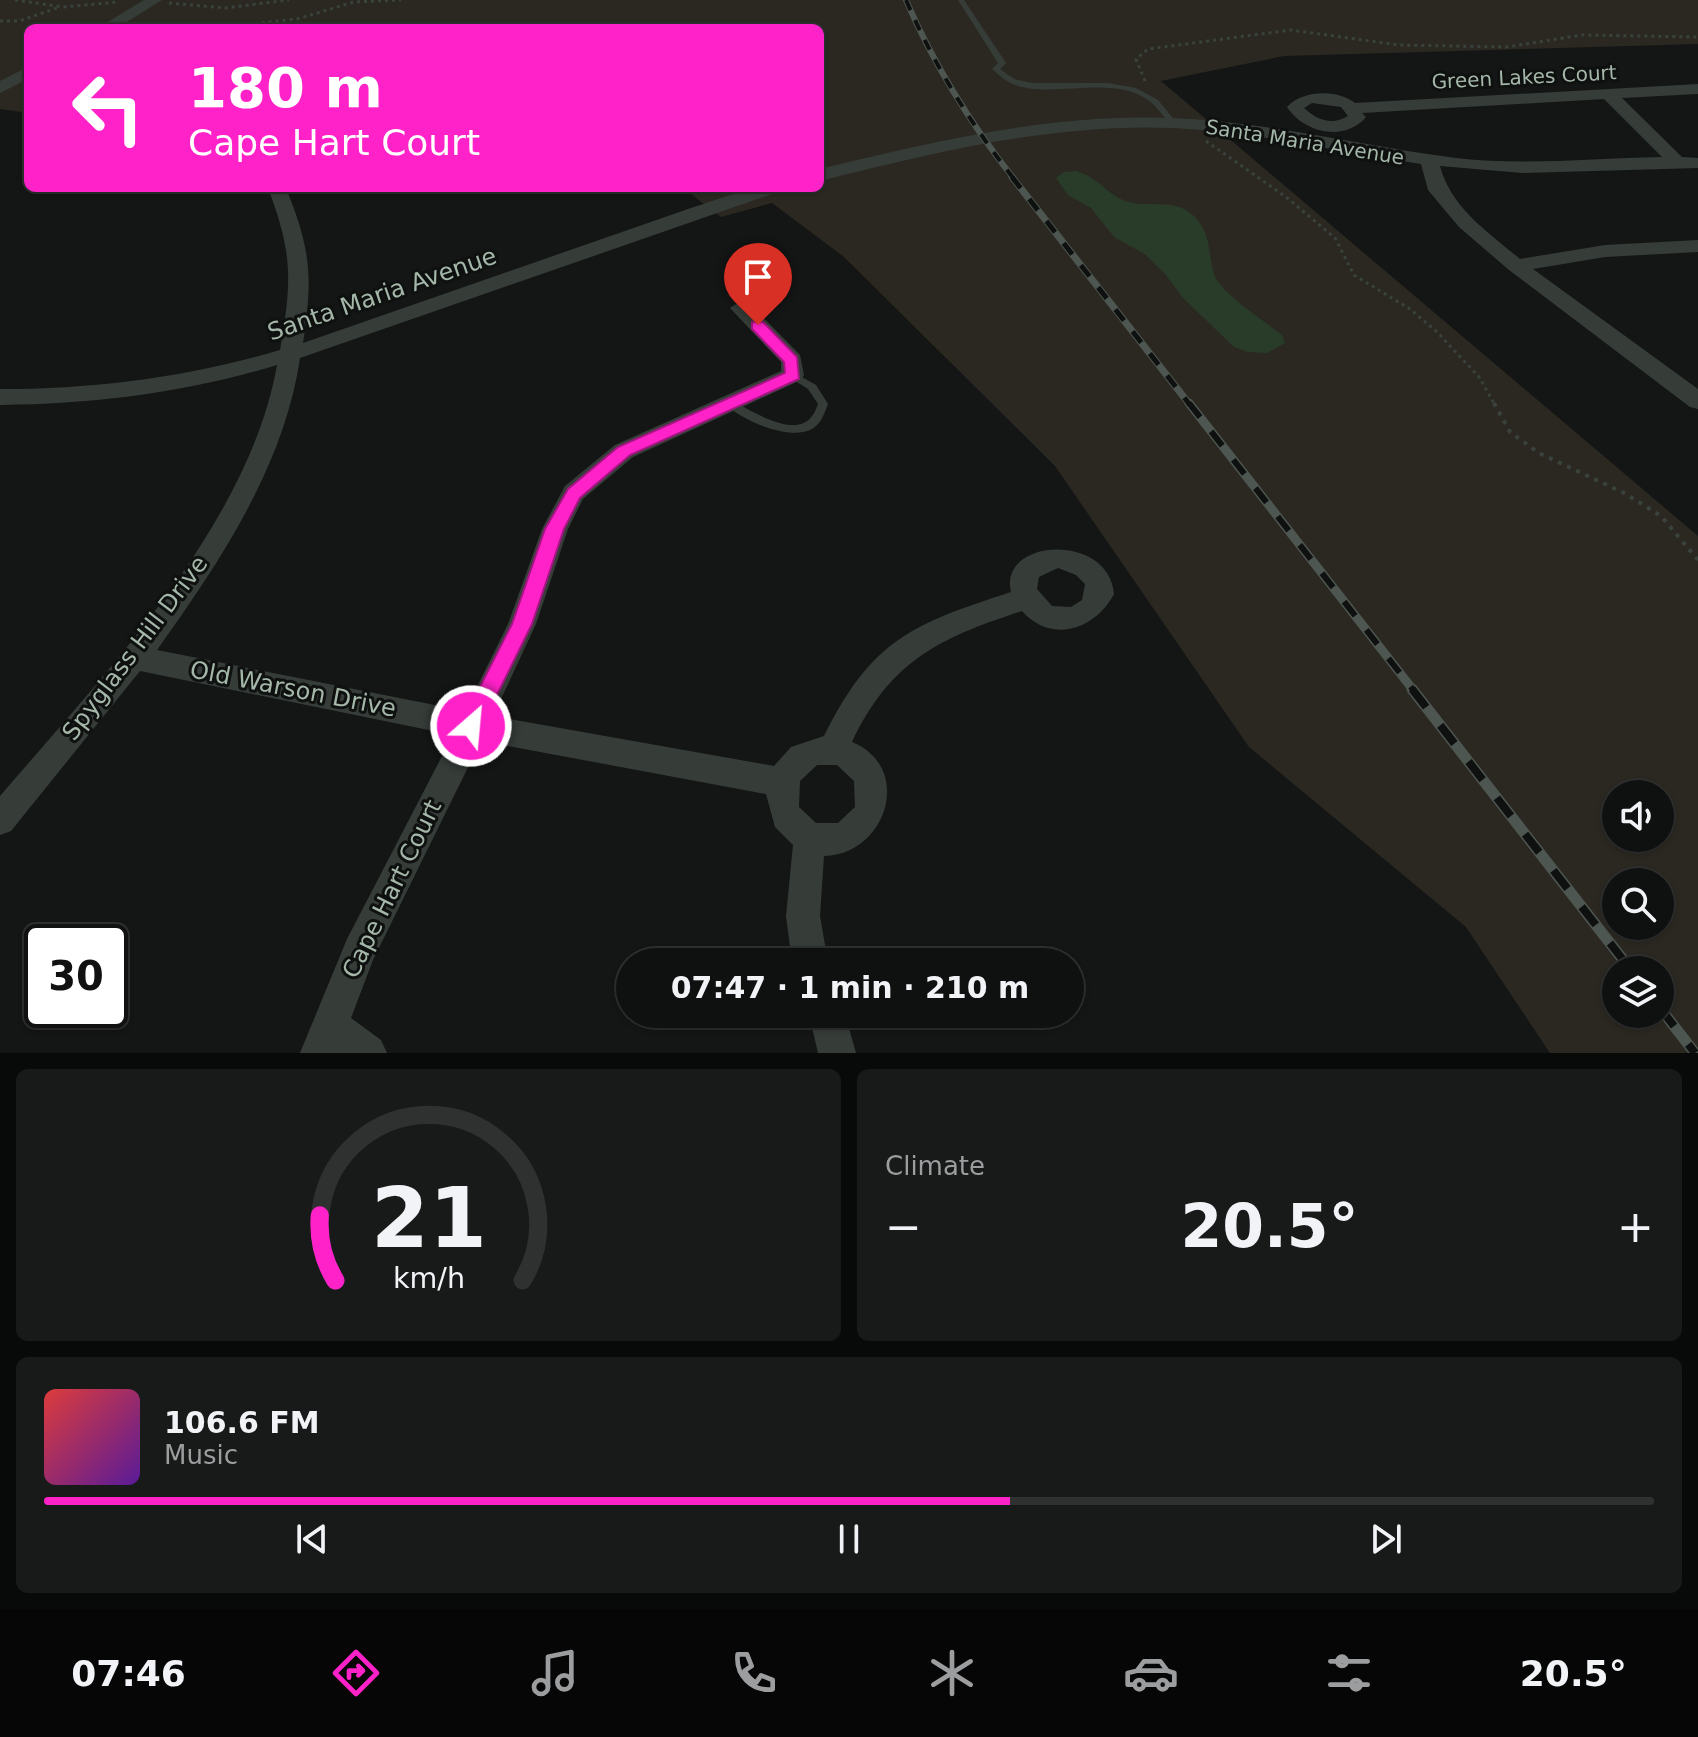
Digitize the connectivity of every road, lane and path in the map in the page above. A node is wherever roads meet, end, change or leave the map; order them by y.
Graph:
1 (15, 0) edge
2 (131, 0) edge
3 (154, 0) edge
4 (289, 0) edge
5 (401, 0) edge
6 (976, 0) edge
7 (962, 1) edge
8 (63, 7) junction
9 (0, 21) edge
10 (113, 24) edge
11 (250, 24) edge
12 (1698, 37) edge
13 (24, 74) edge
14 (1147, 84) dead end
15 (0, 88) edge
16 (1698, 89) edge
17 (1608, 94) junction
18 (1353, 108) dead end
19 (1181, 124) junction
20 (1429, 161) junction
21 (1677, 162) junction
22 (1698, 163) edge
23 (824, 174) edge
24 (278, 192) edge
25 (759, 192) edge
26 (1698, 246) edge
27 (1516, 266) junction
28 (741, 308) dead end
29 (294, 355) junction
30 (793, 375) junction
31 (0, 397) edge
32 (1698, 401) edge
33 (731, 405) junction
34 (1698, 560) edge
35 (1027, 598) dead end
36 (134, 658) junction
37 (471, 726) junction
38 (832, 751) junction
39 (781, 782) junction
40 (0, 820) edge
41 (810, 837) junction
42 (806, 948) edge
43 (831, 1028) edge
44 (324, 1039) edge
45 (368, 1053) edge
46 (837, 1053) edge

1 - 8 path
2 - 8 path
3 - 4 path
3 - 10 street
5 - 11 path
6 - 7 lane
7 - 19 lane
8 - 9 path
12 - 14 path
13 - 15 street
16 - 17 street, Green Lakes Court
17 - 18 street, Green Lakes Court
17 - 21 street
19 - 20 street, Santa Maria Avenue
19 - 23 street, Santa Maria Avenue
19 - 34 path
20 - 21 street, Santa Maria Avenue
20 - 27 street
21 - 22 street, Santa Maria Avenue
24 - 29 street, Spyglass Hill Drive
25 - 29 street, Santa Maria Avenue
26 - 27 street
27 - 32 street
28 - 30 street
29 - 31 street, Santa Maria Avenue
29 - 36 street, Spyglass Hill Drive
30 - 33 street, Cape Hart Court
30 - 33 lane
33 - 37 street, Cape Hart Court
35 - 38 street
36 - 37 street, Old Warson Drive
36 - 40 street, Spyglass Hill Drive
37 - 39 street, Old Warson Drive
37 - 44 street, Cape Hart Court
38 - 39 street
38 - 41 street
39 - 41 street
41 - 42 street
43 - 46 street
44 - 45 street, Cape Hart Court

